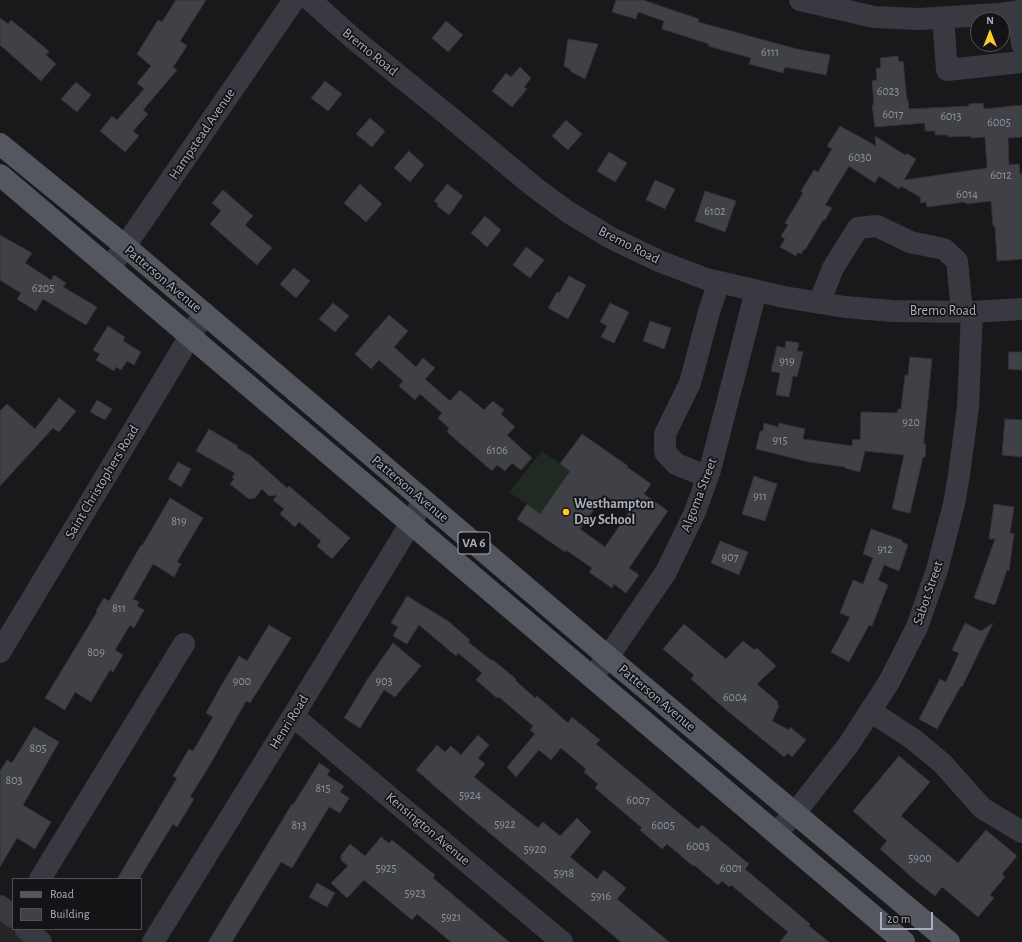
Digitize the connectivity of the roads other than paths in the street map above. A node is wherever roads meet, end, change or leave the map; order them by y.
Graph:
1 (294, 0) edge
2 (310, 0) edge
3 (800, 0) edge
4 (1020, 11) edge
5 (943, 18) junction
6 (1022, 44) edge
7 (1022, 62) edge
8 (0, 144) edge
9 (0, 174) edge
10 (125, 246) junction
11 (110, 268) junction
12 (719, 282) junction
13 (756, 291) junction
14 (819, 303) junction
15 (1022, 309) edge
16 (967, 312) junction
17 (204, 313) junction
18 (190, 336) junction
19 (708, 477) junction
20 (423, 500) junction
21 (411, 523) junction
22 (184, 644) dead end
23 (0, 652) edge
24 (608, 657) junction
25 (592, 677) junction
26 (870, 711) junction
27 (293, 716) junction
28 (794, 813) junction
29 (1022, 832) edge
30 (776, 833) junction
31 (41, 878) edge
32 (0, 906) edge
33 (12, 916) edge
34 (27, 930) edge
35 (41, 942) edge
36 (153, 942) edge
37 (562, 942) edge
38 (904, 942) edge
39 (949, 942) edge

1 - 10 street, Hampstead Avenue
2 - 12 street, Bremo Road
3 - 5 street
4 - 5 street
4 - 6 street
5 - 7 street
8 - 10 main road, Patterson Avenue / VA 6
9 - 11 main road, Patterson Avenue / VA 6
10 - 11 street, Hampstead Avenue
10 - 17 main road, Patterson Avenue / VA 6
11 - 18 main road, Patterson Avenue / VA 6
12 - 13 street, Bremo Road
12 - 19 street
13 - 14 street, Bremo Road
13 - 19 street, Algoma Street
14 - 16 street, Bremo Road
14 - 16 street, Sabot Street
15 - 16 street, Bremo Road
16 - 26 street, Sabot Street
17 - 18 street, Saint Christophers Road
17 - 20 main road, Patterson Avenue / VA 6
18 - 21 main road, Patterson Avenue / VA 6
18 - 23 street, Saint Christophers Road
19 - 24 street, Algoma Street
20 - 21 street, Henri Road
20 - 24 main road, Patterson Avenue / VA 6
21 - 25 main road, Patterson Avenue / VA 6
21 - 27 street, Henri Road
22 - 31 street
24 - 25 street, Algoma Street
24 - 28 main road, Patterson Avenue / VA 6
25 - 30 main road, Patterson Avenue / VA 6
26 - 28 street, Sabot Street
26 - 29 street
27 - 36 street, Henri Road
27 - 37 street, Kensington Avenue
28 - 30 street, Sabot Street
28 - 39 main road, Patterson Avenue / VA 6
30 - 38 main road, Patterson Avenue / VA 6
32 - 33 street
34 - 35 street

